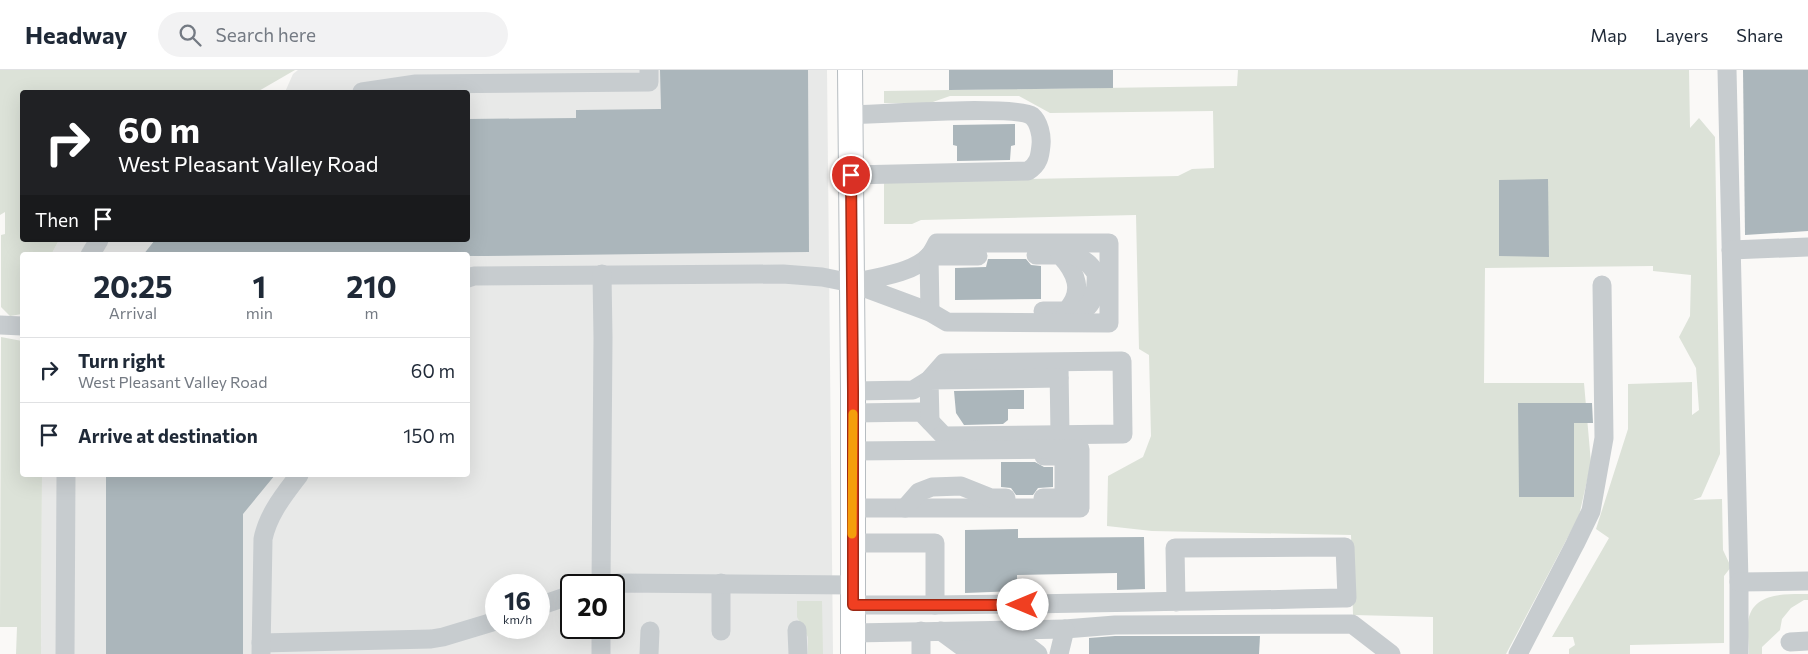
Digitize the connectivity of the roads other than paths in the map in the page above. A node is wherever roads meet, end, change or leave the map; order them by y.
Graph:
1 (649, 70) edge
2 (850, 70) edge
3 (1727, 70) edge
4 (376, 90) edge
5 (851, 115) junction
6 (851, 175) junction
7 (1808, 247) edge
8 (1731, 250) junction
9 (929, 256) junction
10 (602, 274) junction
11 (470, 277) edge
12 (852, 283) junction
13 (1602, 285) dead end
14 (930, 312) junction
15 (947, 322) junction
16 (0, 325) edge
17 (20, 326) edge
18 (1059, 369) junction
19 (930, 380) junction
20 (853, 402) junction
21 (930, 421) junction
22 (1060, 435) junction
23 (853, 451) junction
24 (66, 477) edge
25 (298, 477) edge
26 (852, 508) junction
27 (852, 544) junction
28 (600, 574) edge
29 (1808, 581) edge
30 (625, 582) edge
31 (1739, 582) junction
32 (722, 583) junction
33 (853, 595) junction
34 (1176, 602) junction
35 (934, 605) junction
36 (485, 624) edge
37 (1065, 628) junction
38 (797, 630) dead end
39 (650, 631) dead end
40 (722, 631) dead end
41 (921, 631) junction
42 (941, 631) junction
43 (601, 639) edge
44 (853, 643) edge
45 (261, 649) edge
46 (65, 654) edge
47 (602, 654) edge
48 (650, 654) edge
49 (798, 654) edge
50 (921, 654) edge
51 (1038, 654) edge
52 (1059, 654) edge
53 (1391, 654) edge
54 (1518, 654) edge
55 (1739, 654) edge

1 - 4 lane
2 - 5 main road
3 - 8 lane
5 - 6 main road
5 - 6 lane
6 - 12 main road
7 - 8 lane
8 - 31 lane
9 - 12 lane
9 - 14 lane
9 - 15 lane
9 - 15 lane
10 - 11 lane
10 - 12 lane
10 - 28 lane
12 - 14 lane
12 - 20 main road
13 - 54 lane
14 - 15 lane
16 - 17 lane
18 - 19 lane
18 - 22 lane
18 - 22 lane
19 - 20 lane
19 - 21 lane
20 - 21 lane
20 - 23 main road
21 - 22 lane
23 - 26 main road
23 - 26 lane
24 - 46 lane
25 - 45 lane
26 - 27 main road
27 - 33 main road
27 - 35 lane
29 - 31 lane
30 - 32 lane
31 - 55 lane
32 - 33 lane
32 - 40 lane
33 - 35 lane
33 - 44 main road
34 - 34 lane
34 - 35 lane
36 - 45 lane
37 - 42 lane
37 - 52 lane
37 - 53 lane
38 - 49 lane
39 - 48 lane
41 - 42 lane
41 - 44 lane
41 - 50 lane
42 - 51 lane
43 - 47 lane

